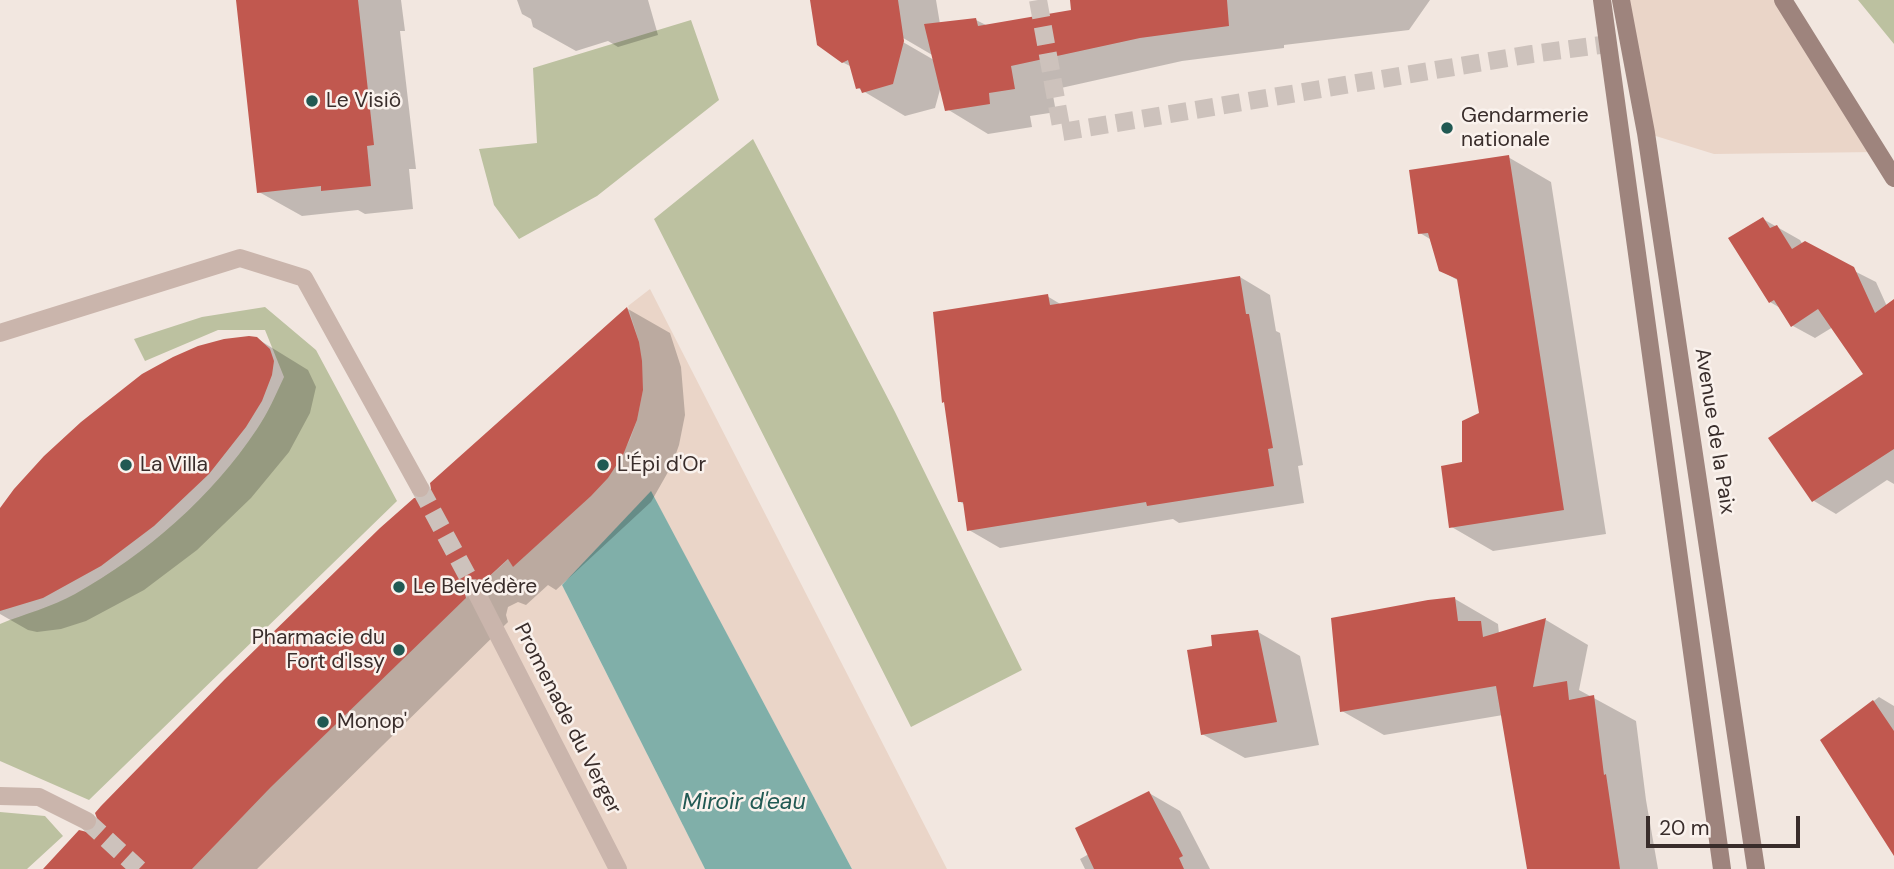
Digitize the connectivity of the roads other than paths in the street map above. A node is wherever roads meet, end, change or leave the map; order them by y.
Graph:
1 (1602, 0) edge
2 (1621, 0) edge
3 (1783, 0) edge
4 (1885, 152) edge
5 (1894, 178) edge
6 (1, 336) edge
7 (421, 488) tunnel mouth
8 (475, 590) tunnel mouth
9 (0, 796) edge
10 (87, 821) tunnel mouth
11 (618, 869) edge
12 (1721, 869) edge
13 (1756, 869) edge

1 - 12 main road
2 - 13 main road, Avenue de la Paix
3 - 4 main road
4 - 5 main road
6 - 7 street
8 - 11 street, Promenade du Verger
9 - 10 street

